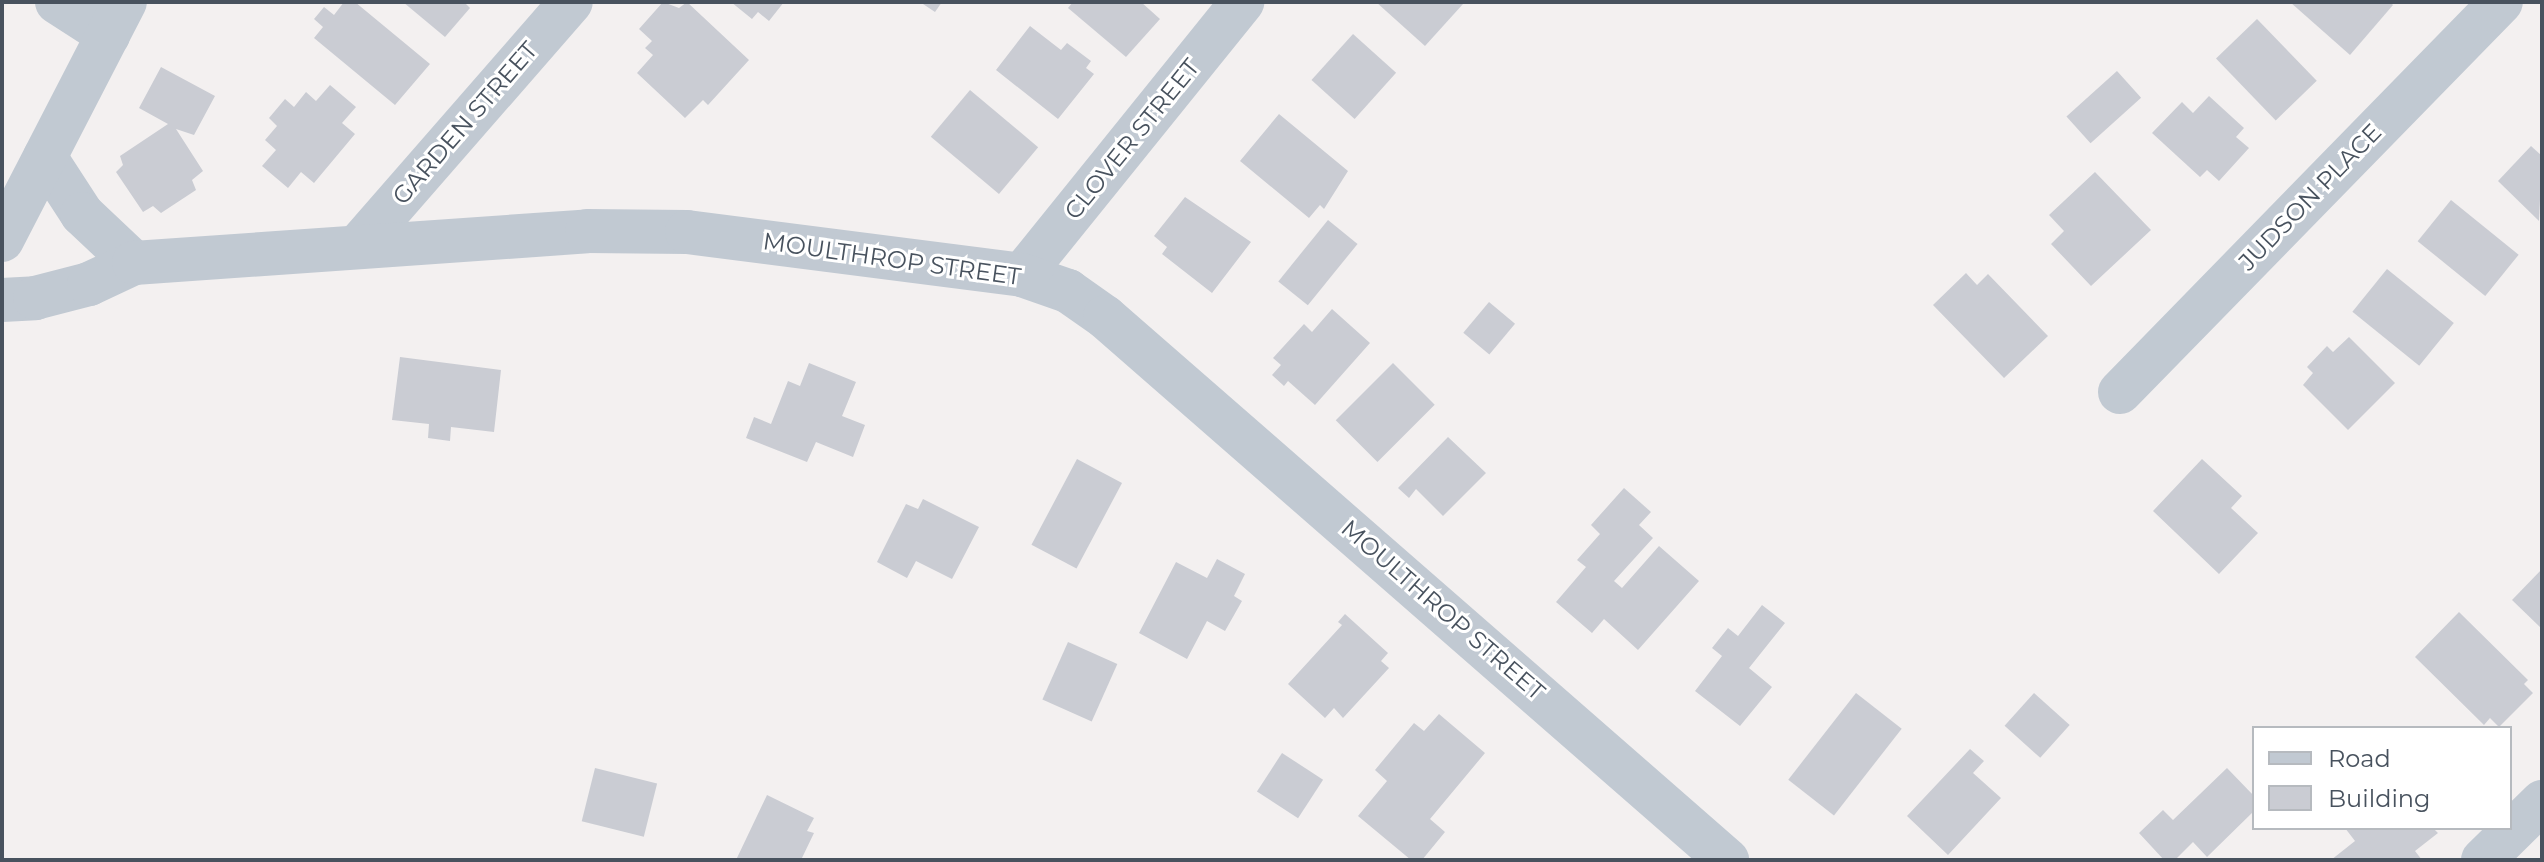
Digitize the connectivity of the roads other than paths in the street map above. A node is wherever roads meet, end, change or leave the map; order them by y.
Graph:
1 (57, 2) edge
2 (571, 2) edge
3 (1242, 2) edge
4 (2501, 2) edge
5 (117, 18) edge
6 (45, 157) junction
7 (2, 240) edge
8 (359, 245) junction
9 (134, 263) junction
10 (1022, 275) junction
11 (2, 300) edge
12 (2120, 392) dead end
13 (2542, 802) edge
14 (1727, 860) edge
15 (2483, 860) edge

1 - 5 street
2 - 8 street, GARDEN STREET
3 - 10 street, CLOVER STREET
4 - 12 street, JUDSON PLACE
5 - 6 street
6 - 7 street
6 - 9 street
8 - 9 street, MOULTHROP STREET
8 - 10 street, MOULTHROP STREET
9 - 11 street, MOULTHROP STREET
10 - 14 street, MOULTHROP STREET
13 - 15 street

